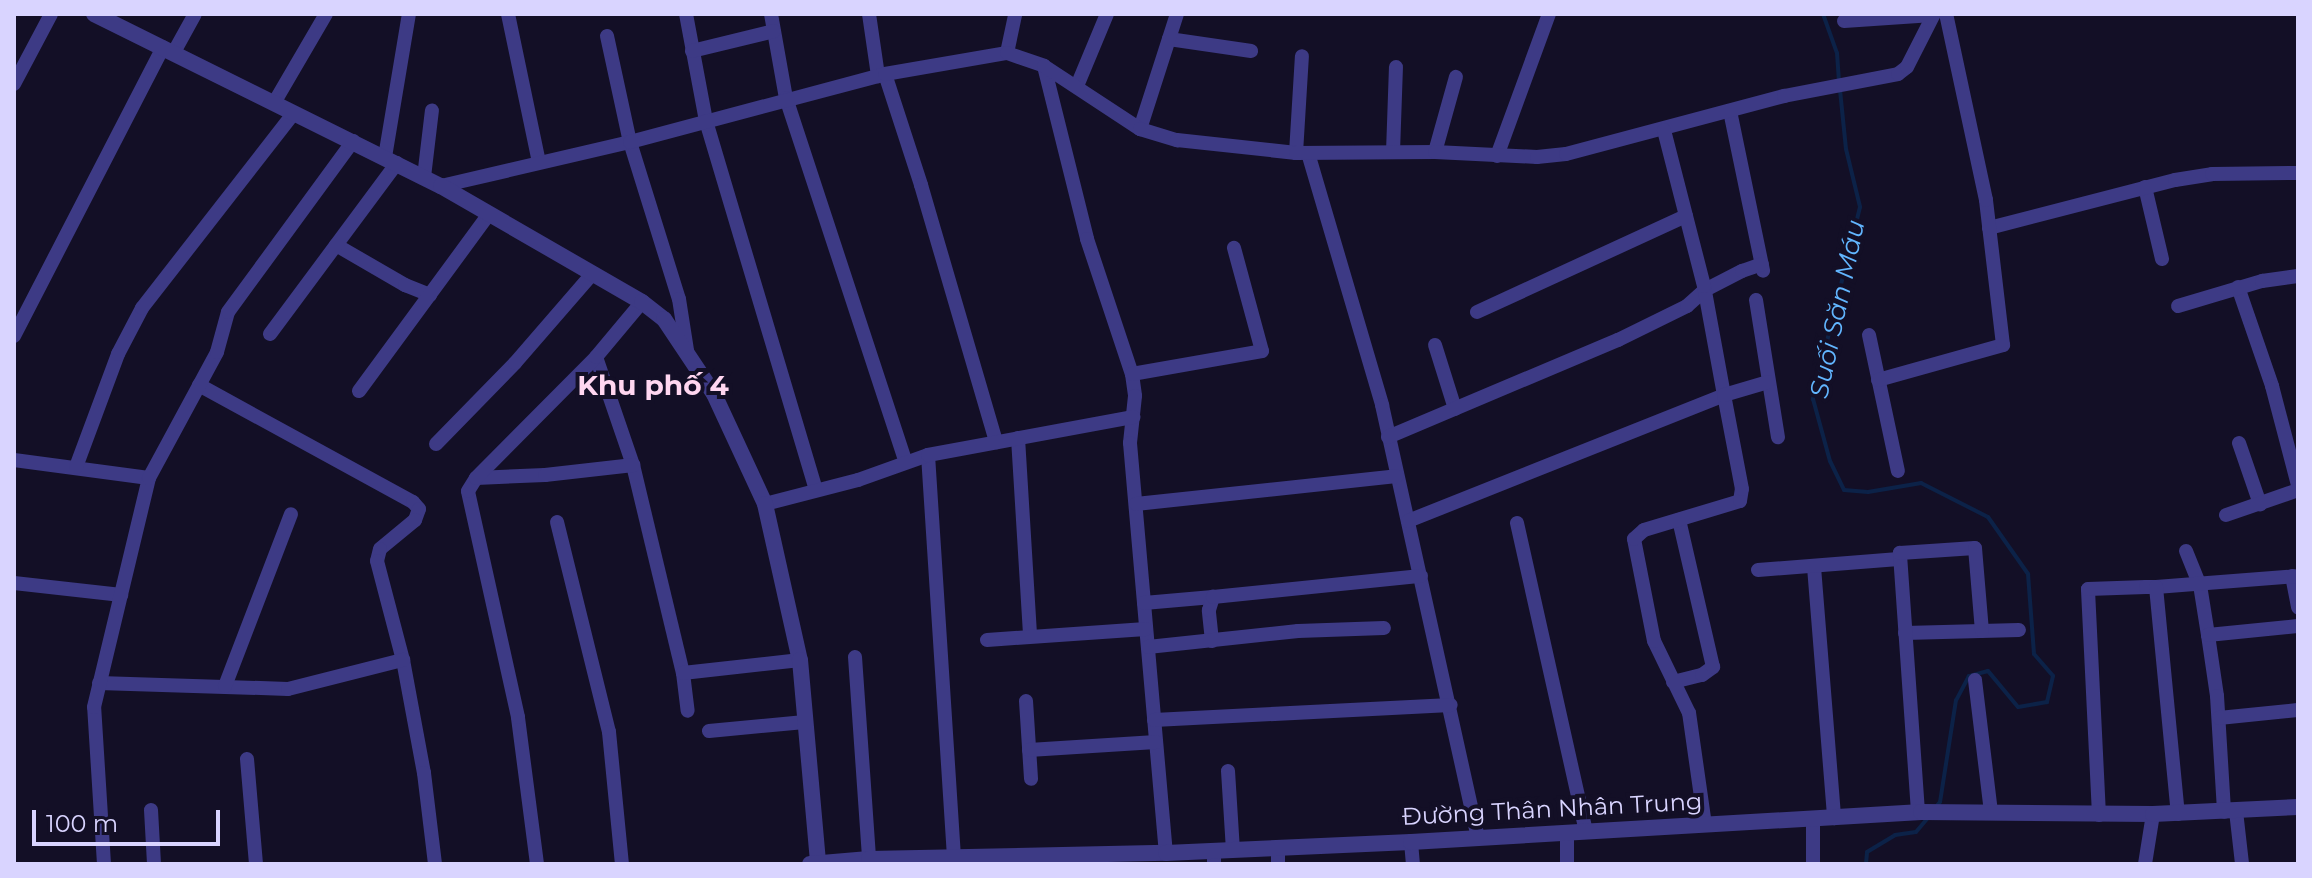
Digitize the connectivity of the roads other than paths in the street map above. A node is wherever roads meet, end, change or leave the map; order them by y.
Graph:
1 (51, 14) edge
2 (94, 14) edge
3 (195, 14) edge
4 (326, 14) edge
5 (409, 14) edge
6 (508, 14) edge
7 (686, 14) edge
8 (771, 14) edge
9 (869, 14) edge
10 (1015, 14) edge
11 (1107, 14) edge
12 (1177, 14) edge
13 (1549, 14) edge
14 (1934, 14) edge
15 (1946, 14) edge
16 (1844, 21) dead end
17 (774, 31) junction
18 (607, 36) dead end
19 (1169, 39) junction
20 (168, 50) junction
21 (692, 51) junction
22 (1251, 51) dead end
23 (1007, 53) junction
24 (1302, 56) dead end
25 (1044, 66) junction
26 (1396, 67) dead end
27 (882, 75) junction
28 (1456, 77) dead end
29 (14, 84) edge
30 (1077, 86) junction
31 (786, 98) junction
32 (274, 103) junction
33 (432, 110) dead end
34 (1730, 111) junction
35 (294, 113) junction
36 (706, 121) junction
37 (1140, 129) junction
38 (1664, 130) junction
39 (353, 141) junction
40 (630, 142) junction
41 (1393, 152) junction
42 (1435, 152) junction
43 (1302, 153) junction
44 (1497, 156) junction
45 (391, 160) junction
46 (539, 162) junction
47 (2298, 173) edge
48 (424, 177) junction
49 (441, 186) junction
50 (2145, 187) junction
51 (489, 214) junction
52 (1686, 216) junction
53 (1989, 228) junction
54 (336, 245) junction
55 (1234, 248) dead end
56 (2162, 259) dead end
57 (593, 273) junction
58 (2298, 276) edge
59 (2238, 287) junction
60 (1705, 290) junction
61 (430, 295) junction
62 (1756, 300) dead end
63 (642, 302) junction
64 (2178, 306) dead end
65 (1477, 312) dead end
66 (15, 333) edge
67 (270, 334) dead end
68 (1869, 335) dead end
69 (1435, 345) dead end
70 (687, 350) junction
71 (596, 357) junction
72 (1132, 374) junction
73 (1878, 380) junction
74 (1768, 382) junction
75 (199, 385) junction
76 (359, 391) dead end
77 (1724, 395) junction
78 (1455, 409) junction
79 (1134, 417) junction
80 (1388, 437) junction
81 (1778, 437) dead end
82 (1018, 438) junction
83 (996, 442) junction
84 (2239, 443) dead end
85 (436, 444) dead end
86 (928, 455) junction
87 (14, 460) edge
88 (906, 462) junction
89 (633, 465) junction
90 (76, 467) junction
91 (1898, 471) dead end
92 (1397, 476) junction
93 (149, 478) junction
94 (476, 478) junction
95 (2298, 488) edge
96 (816, 490) junction
97 (765, 504) junction
98 (1136, 504) junction
99 (2260, 504) junction
100 (291, 514) dead end
101 (2226, 515) dead end
102 (1679, 520) junction
103 (1408, 521) junction
104 (557, 522) dead end
105 (1517, 523) dead end
106 (2186, 551) dead end
107 (1899, 559) junction
108 (1814, 567) junction
109 (1758, 570) dead end
110 (1421, 576) junction
111 (2295, 576) edge
112 (14, 583) edge
113 (2200, 585) junction
114 (2156, 587) junction
115 (121, 595) junction
116 (1213, 597) junction
117 (1144, 603) junction
118 (2298, 607) edge
119 (2298, 626) edge
120 (1384, 628) dead end
121 (1146, 629) junction
122 (2019, 630) dead end
123 (1982, 631) junction
124 (1905, 633) junction
125 (1030, 635) junction
126 (2208, 635) junction
127 (987, 640) dead end
128 (1212, 641) junction
129 (1148, 647) junction
130 (855, 657) dead end
131 (403, 660) junction
132 (800, 660) junction
133 (683, 673) junction
134 (1975, 680) dead end
135 (1673, 682) junction
136 (99, 683) junction
137 (225, 686) junction
138 (1026, 701) dead end
139 (1451, 705) junction
140 (2298, 710) edge
141 (688, 711) dead end
142 (2219, 718) junction
143 (1154, 720) junction
144 (805, 722) junction
145 (709, 731) dead end
146 (1156, 742) junction
147 (1029, 750) junction
148 (247, 759) dead end
149 (1228, 771) dead end
150 (1031, 779) dead end
151 (2298, 807) edge
152 (151, 810) dead end
153 (1919, 812) junction
154 (2230, 812) junction
155 (1991, 813) junction
156 (2153, 814) junction
157 (2178, 814) junction
158 (2099, 815) junction
159 (1834, 818) junction
160 (1813, 819) junction
161 (1705, 825) junction
162 (1586, 831) junction
163 (1567, 832) junction
164 (1478, 838) junction
165 (1411, 842) junction
166 (1233, 850) junction
167 (1166, 853) junction
168 (1278, 856) edge
169 (954, 857) junction
170 (1093, 858) edge
171 (1214, 858) edge
172 (990, 860) edge
173 (861, 861) edge
174 (925, 861) edge
175 (104, 864) edge
176 (154, 864) edge
177 (256, 864) edge
178 (435, 864) edge
179 (537, 864) edge
180 (622, 864) edge
181 (810, 864) edge
182 (818, 864) edge
183 (1413, 864) edge
184 (1567, 864) edge
185 (1813, 864) edge
186 (2145, 864) edge
187 (2242, 864) edge

1 - 29 street
2 - 20 street
3 - 20 street
4 - 32 street
5 - 45 street
6 - 46 street
7 - 21 street
8 - 17 street
9 - 27 street
10 - 23 street
11 - 30 street
12 - 19 street
13 - 44 street
14 - 16 street
14 - 34 street
15 - 53 street
17 - 21 street
17 - 31 street
18 - 40 street
19 - 22 street
19 - 37 street
20 - 32 street
20 - 66 street
21 - 36 street
23 - 25 street
23 - 27 street
24 - 43 street
25 - 30 street
25 - 72 street
26 - 41 street
27 - 31 street
27 - 83 street
28 - 42 street
30 - 37 street
31 - 36 street
31 - 88 street
32 - 35 street
33 - 48 street
34 - 38 street
34 - 60 street
35 - 39 street
35 - 90 street
36 - 40 street
36 - 96 street
37 - 43 street
38 - 44 street
38 - 52 street
39 - 45 street
39 - 75 street
40 - 46 street
40 - 70 street
41 - 42 street
41 - 43 street
42 - 44 street
43 - 80 street
45 - 48 street
45 - 54 street
46 - 49 street
47 - 50 street
48 - 49 street
49 - 51 street
50 - 53 street
50 - 56 street
51 - 57 street
51 - 61 street
52 - 60 street
52 - 65 street
53 - 73 street
54 - 61 street
54 - 67 street
55 - 72 street
57 - 63 street
57 - 85 street
58 - 59 street
59 - 64 street
59 - 95 street
60 - 77 street
60 - 78 street
61 - 76 street
62 - 74 street
63 - 70 street
63 - 71 street
68 - 73 street
69 - 78 street
70 - 97 street
71 - 89 street
71 - 94 street
72 - 79 street
73 - 91 street
74 - 77 street
74 - 81 street
75 - 93 street
75 - 131 street
77 - 102 street
77 - 103 street
78 - 80 street
79 - 82 street
79 - 98 street
80 - 92 street
82 - 83 street
82 - 125 street
83 - 86 street
84 - 99 street
86 - 88 street
86 - 169 street
87 - 90 street
88 - 96 street
89 - 94 street
89 - 133 street
90 - 93 street
92 - 98 street
92 - 103 street
93 - 115 street
94 - 179 street
95 - 99 street
96 - 97 street
97 - 132 street
98 - 117 street
99 - 101 street
100 - 137 street
102 - 135 street
102 - 135 street
103 - 110 street
104 - 180 street
105 - 162 street
106 - 113 street
107 - 108 street
107 - 123 street
107 - 124 street
108 - 109 street
108 - 159 street
110 - 116 street
110 - 139 street
111 - 113 street
111 - 118 street
112 - 115 street
113 - 114 street
113 - 126 street
114 - 157 street
114 - 158 street
115 - 136 street
116 - 117 street
116 - 128 street
117 - 121 street
119 - 126 street
120 - 128 street
121 - 125 street
121 - 129 street
122 - 123 street
123 - 124 street
124 - 153 street
125 - 127 street
126 - 142 street
128 - 129 street
129 - 143 street
130 - 173 street
131 - 137 street
131 - 178 street
132 - 133 street
132 - 144 street
133 - 141 street
134 - 155 street
135 - 161 street
136 - 137 street
136 - 175 street
138 - 147 street
139 - 143 street
139 - 164 street
140 - 142 street
142 - 154 street
143 - 146 street
144 - 145 street
144 - 182 street
146 - 147 street
146 - 167 street
147 - 150 street
148 - 177 street
149 - 166 street
151 - 154 street, Đường Thân Nhân Trung
152 - 176 street
153 - 155 street, Đường Thân Nhân Trung
153 - 159 street, Đường Thân Nhân Trung
154 - 157 street, Đường Thân Nhân Trung
154 - 187 street
155 - 158 street, Đường Thân Nhân Trung
156 - 157 street, Đường Thân Nhân Trung
156 - 158 street, Đường Thân Nhân Trung
156 - 186 street
159 - 160 street, Đường Thân Nhân Trung
160 - 161 street, Đường Thân Nhân Trung
160 - 185 street
161 - 162 street, Đường Thân Nhân Trung
162 - 163 street, Đường Thân Nhân Trung
163 - 164 street, Đường Thân Nhân Trung
163 - 184 street
164 - 165 street, Đường Thân Nhân Trung
165 - 168 street, Đường Thân Nhân Trung
165 - 183 street
166 - 168 street, Đường Thân Nhân Trung
166 - 171 street, Đường Thân Nhân Trung
167 - 170 street, Đường Thân Nhân Trung
167 - 171 street, Đường Thân Nhân Trung
169 - 172 street, Đường Thân Nhân Trung
169 - 174 street, Đường Thân Nhân Trung
170 - 172 street, Đường Thân Nhân Trung
173 - 174 street, Đường Thân Nhân Trung
173 - 182 street, Đường Thân Nhân Trung
181 - 182 street, Đường Thân Nhân Trung

